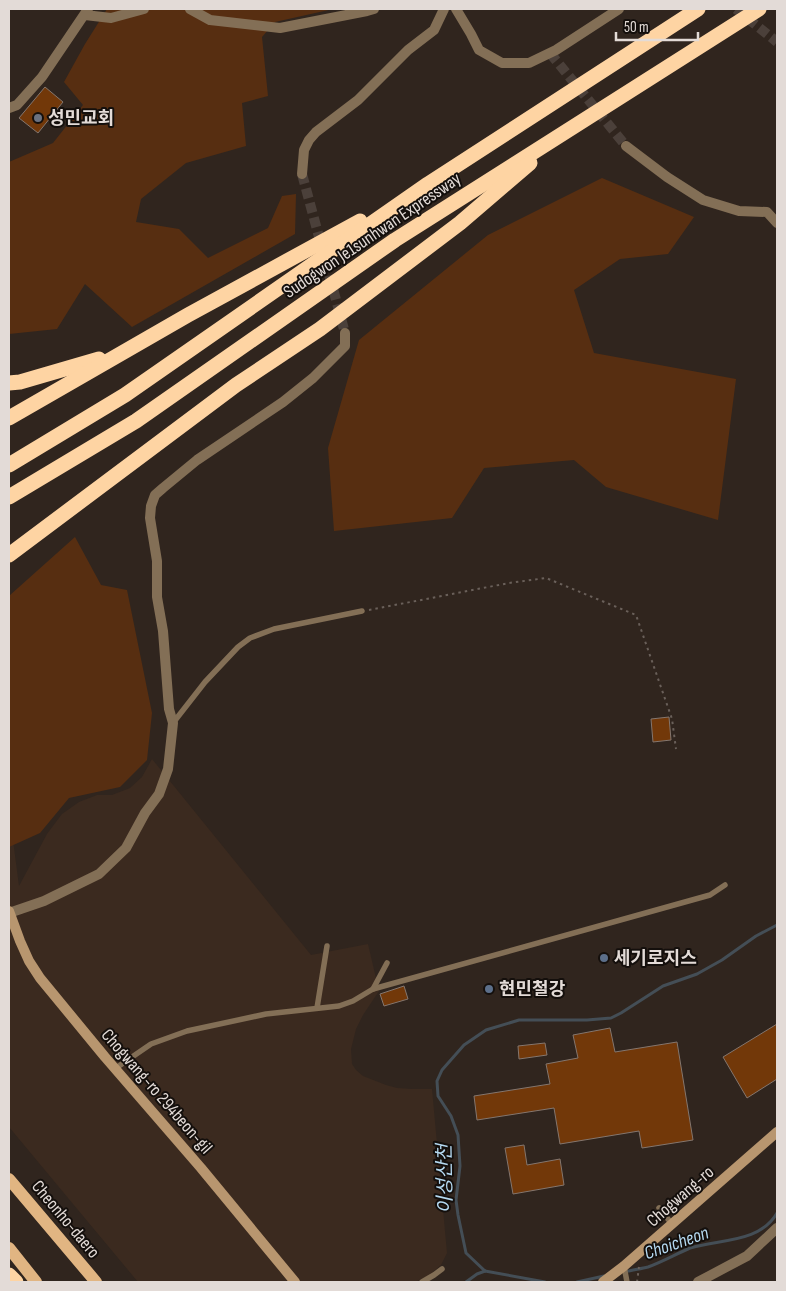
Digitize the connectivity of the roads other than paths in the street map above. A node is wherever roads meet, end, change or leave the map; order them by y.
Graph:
1 (144, 9) edge
2 (190, 9) edge
3 (374, 9) edge
4 (444, 9) edge
5 (456, 9) edge
6 (619, 9) edge
7 (698, 9) edge
8 (759, 9) edge
9 (86, 12) edge
10 (9, 108) edge
11 (575, 125) junction
12 (626, 146) tunnel mouth
13 (302, 174) tunnel mouth
14 (428, 184) junction
15 (777, 223) edge
16 (345, 333) tunnel mouth
17 (122, 352) junction
18 (9, 383) edge
19 (9, 418) edge
20 (9, 465) edge
21 (9, 497) edge
22 (11, 555) edge
23 (362, 612) road end
24 (173, 723) junction
25 (725, 885) dead end
26 (9, 912) edge
27 (327, 946) dead end
28 (387, 963) dead end
29 (373, 989) junction
30 (317, 1008) junction
31 (116, 1068) junction
32 (777, 1132) edge
33 (9, 1179) edge
34 (659, 1208) dead end
35 (672, 1224) junction
36 (777, 1228) edge
37 (9, 1248) edge
38 (624, 1266) junction
39 (442, 1268) dead end
40 (9, 1275) edge
41 (16, 1282) edge
42 (36, 1282) edge
43 (96, 1282) edge
44 (295, 1282) edge
45 (422, 1282) edge
46 (603, 1282) edge
47 (627, 1282) edge
48 (698, 1282) edge

1 - 9 street
2 - 3 street
4 - 13 street
5 - 6 street
7 - 14 highway, Sudogwon Je1sunhwan Expressway
8 - 11 highway, Sudogwon Je1sunhwan Expressway
9 - 10 street
11 - 21 highway, Sudogwon Je1sunhwan Expressway
11 - 22 highway
12 - 15 street
14 - 17 highway
14 - 20 highway, Sudogwon Je1sunhwan Expressway
16 - 24 street
17 - 18 highway
17 - 19 highway
23 - 24 lane
24 - 26 street
25 - 29 lane
26 - 31 street, Chogwang-ro 294beon-gil
27 - 30 lane
28 - 29 lane
29 - 30 lane
30 - 31 lane
31 - 44 street, Chogwang-ro 294beon-gil
32 - 35 street, Chogwang-ro
33 - 43 main road, Cheonho-daero
34 - 35 lane
35 - 38 street, Chogwang-ro
36 - 48 street
37 - 42 main road
38 - 46 street, Chogwang-ro
38 - 47 lane
39 - 45 lane
40 - 41 highway

